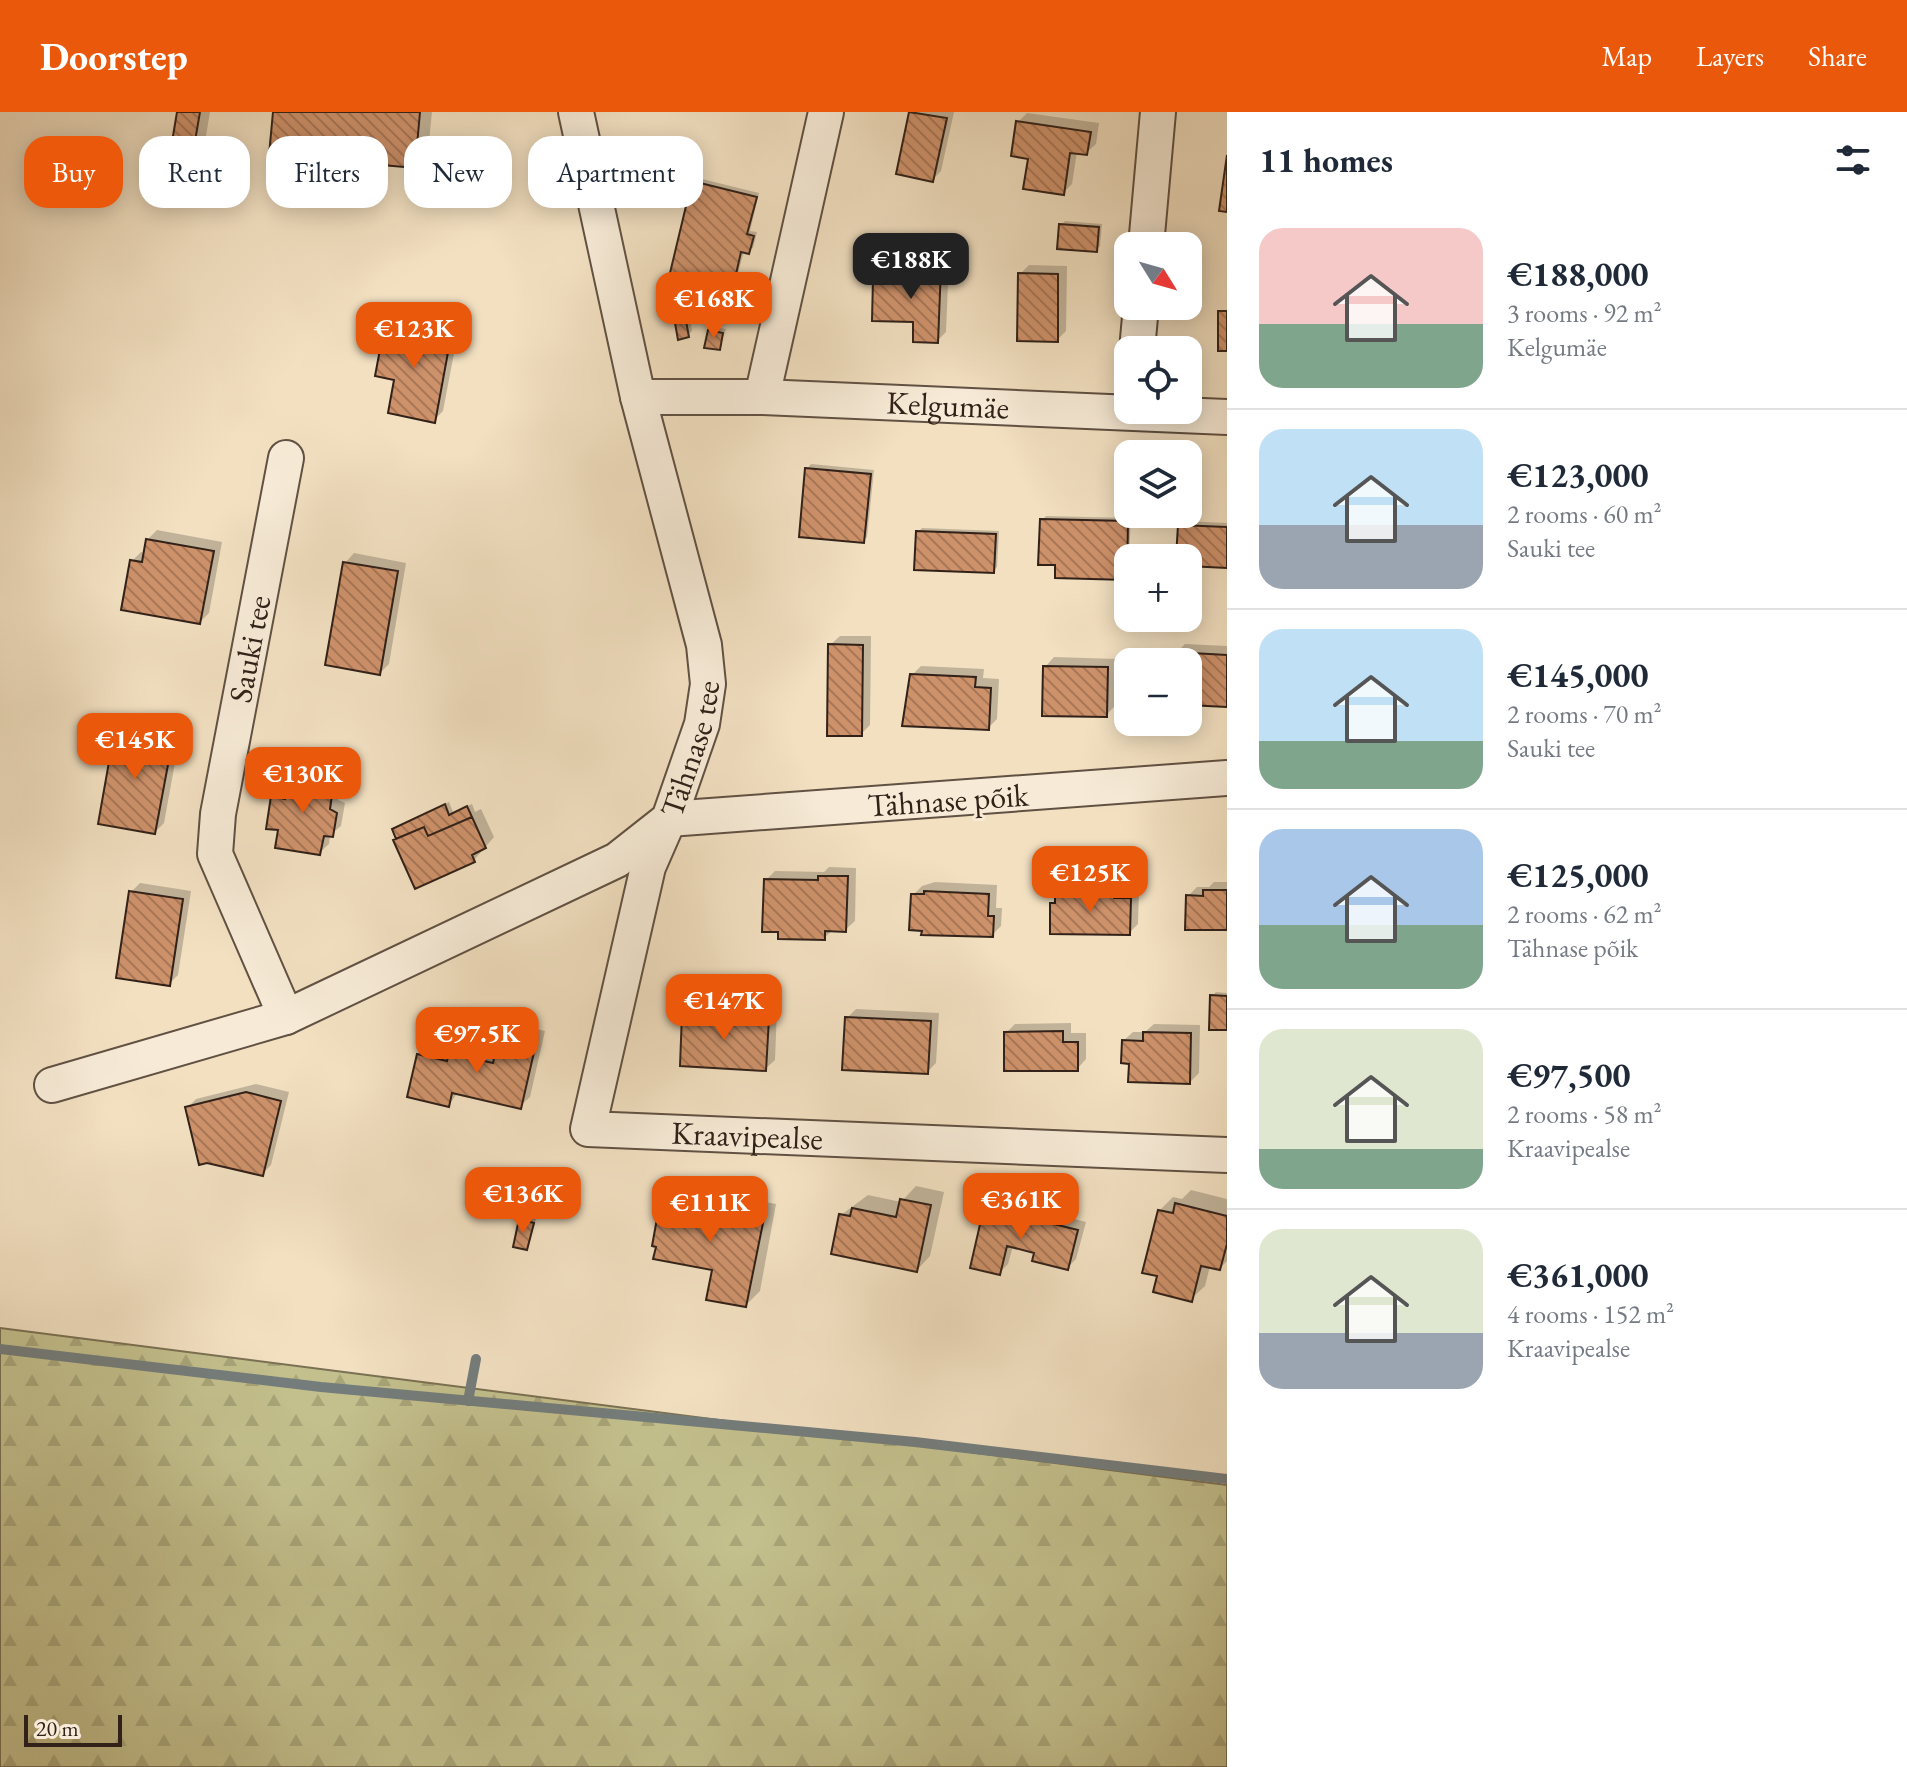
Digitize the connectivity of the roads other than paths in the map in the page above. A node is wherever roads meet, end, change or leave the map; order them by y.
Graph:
1 (576, 112) edge
2 (826, 112) edge
3 (1158, 112) edge
4 (1147, 232) edge
5 (638, 397) junction
6 (762, 397) junction
7 (1114, 411) edge
8 (1202, 416) edge
9 (1227, 417) edge
10 (286, 458) dead end
11 (1227, 778) edge
12 (669, 819) junction
13 (286, 1017) junction
14 (52, 1085) dead end
15 (1227, 1155) edge

1 - 5 street, Tähnase tee
2 - 6 street
3 - 4 street
5 - 6 street, Kelgumäe
5 - 12 street, Tähnase tee
6 - 7 street, Kelgumäe
8 - 9 street, Kelgumäe
10 - 13 street, Sauki tee
11 - 12 street, Tähnase põik
12 - 13 street, Tähnase tee
12 - 15 street, Kraavipealse
13 - 14 street, Tähnase tee

